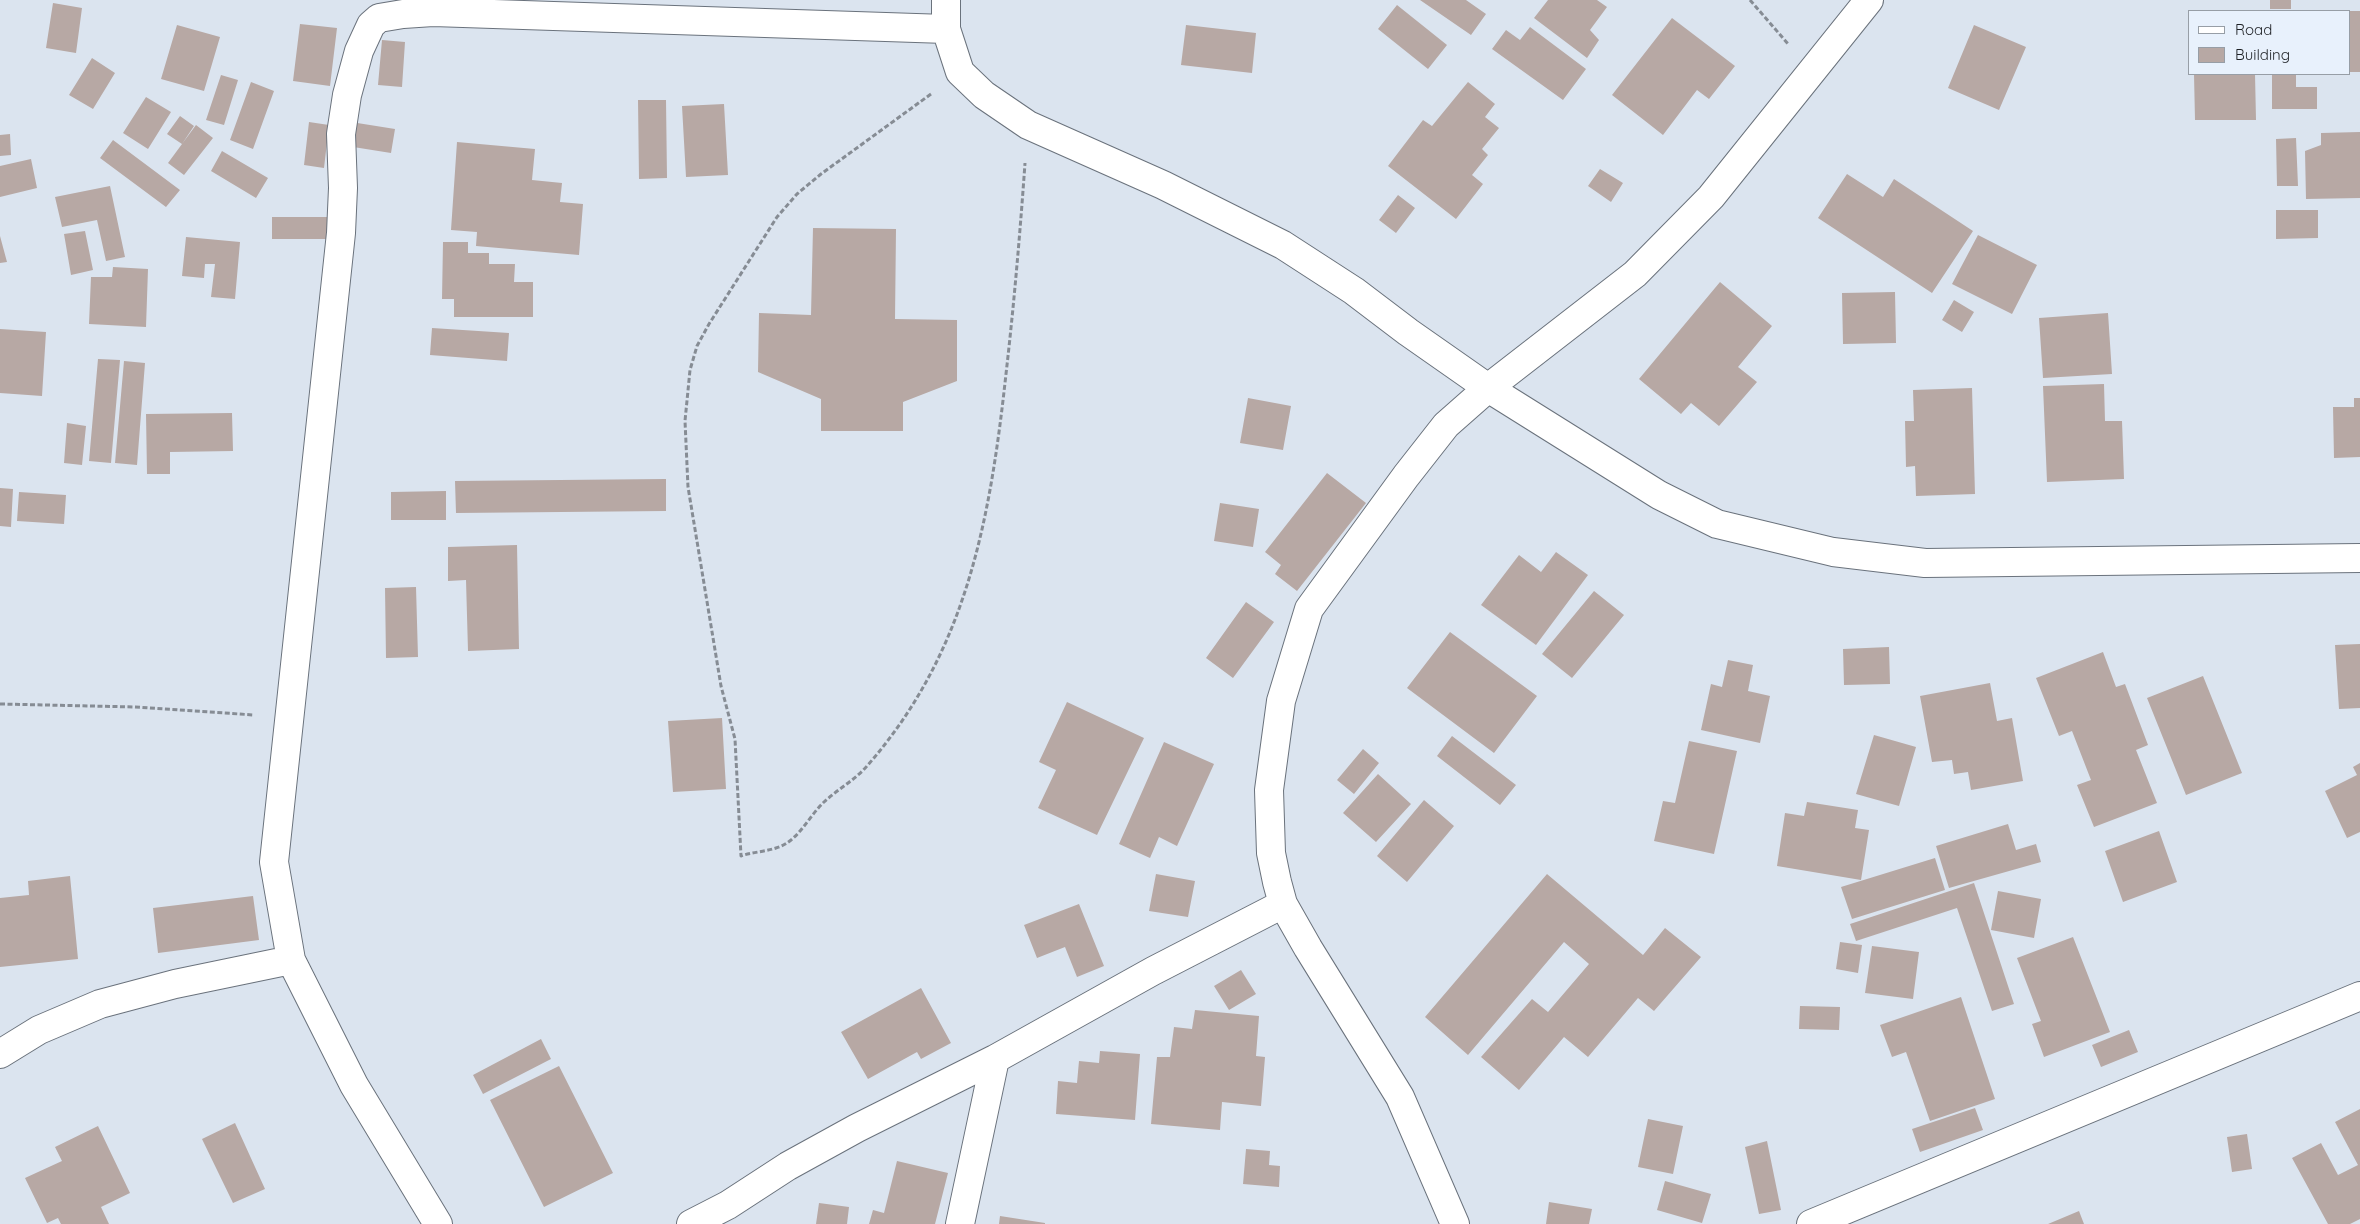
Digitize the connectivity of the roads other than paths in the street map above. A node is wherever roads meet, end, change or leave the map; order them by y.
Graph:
1 (946, 0) edge
2 (1869, 0) edge
3 (946, 29) junction
4 (1488, 388) junction
5 (2360, 558) edge
6 (1283, 904) junction
7 (291, 960) junction
8 (2360, 996) edge
9 (0, 1054) edge
10 (994, 1059) junction
11 (438, 1224) edge
12 (691, 1224) edge
13 (960, 1224) edge
14 (1455, 1224) edge
15 (1812, 1224) edge

1 - 3 street
2 - 4 street
3 - 4 street
3 - 7 street
4 - 5 street
4 - 6 street
6 - 10 street
6 - 14 street
7 - 9 street
7 - 11 street
8 - 15 street
10 - 12 street
10 - 13 street

